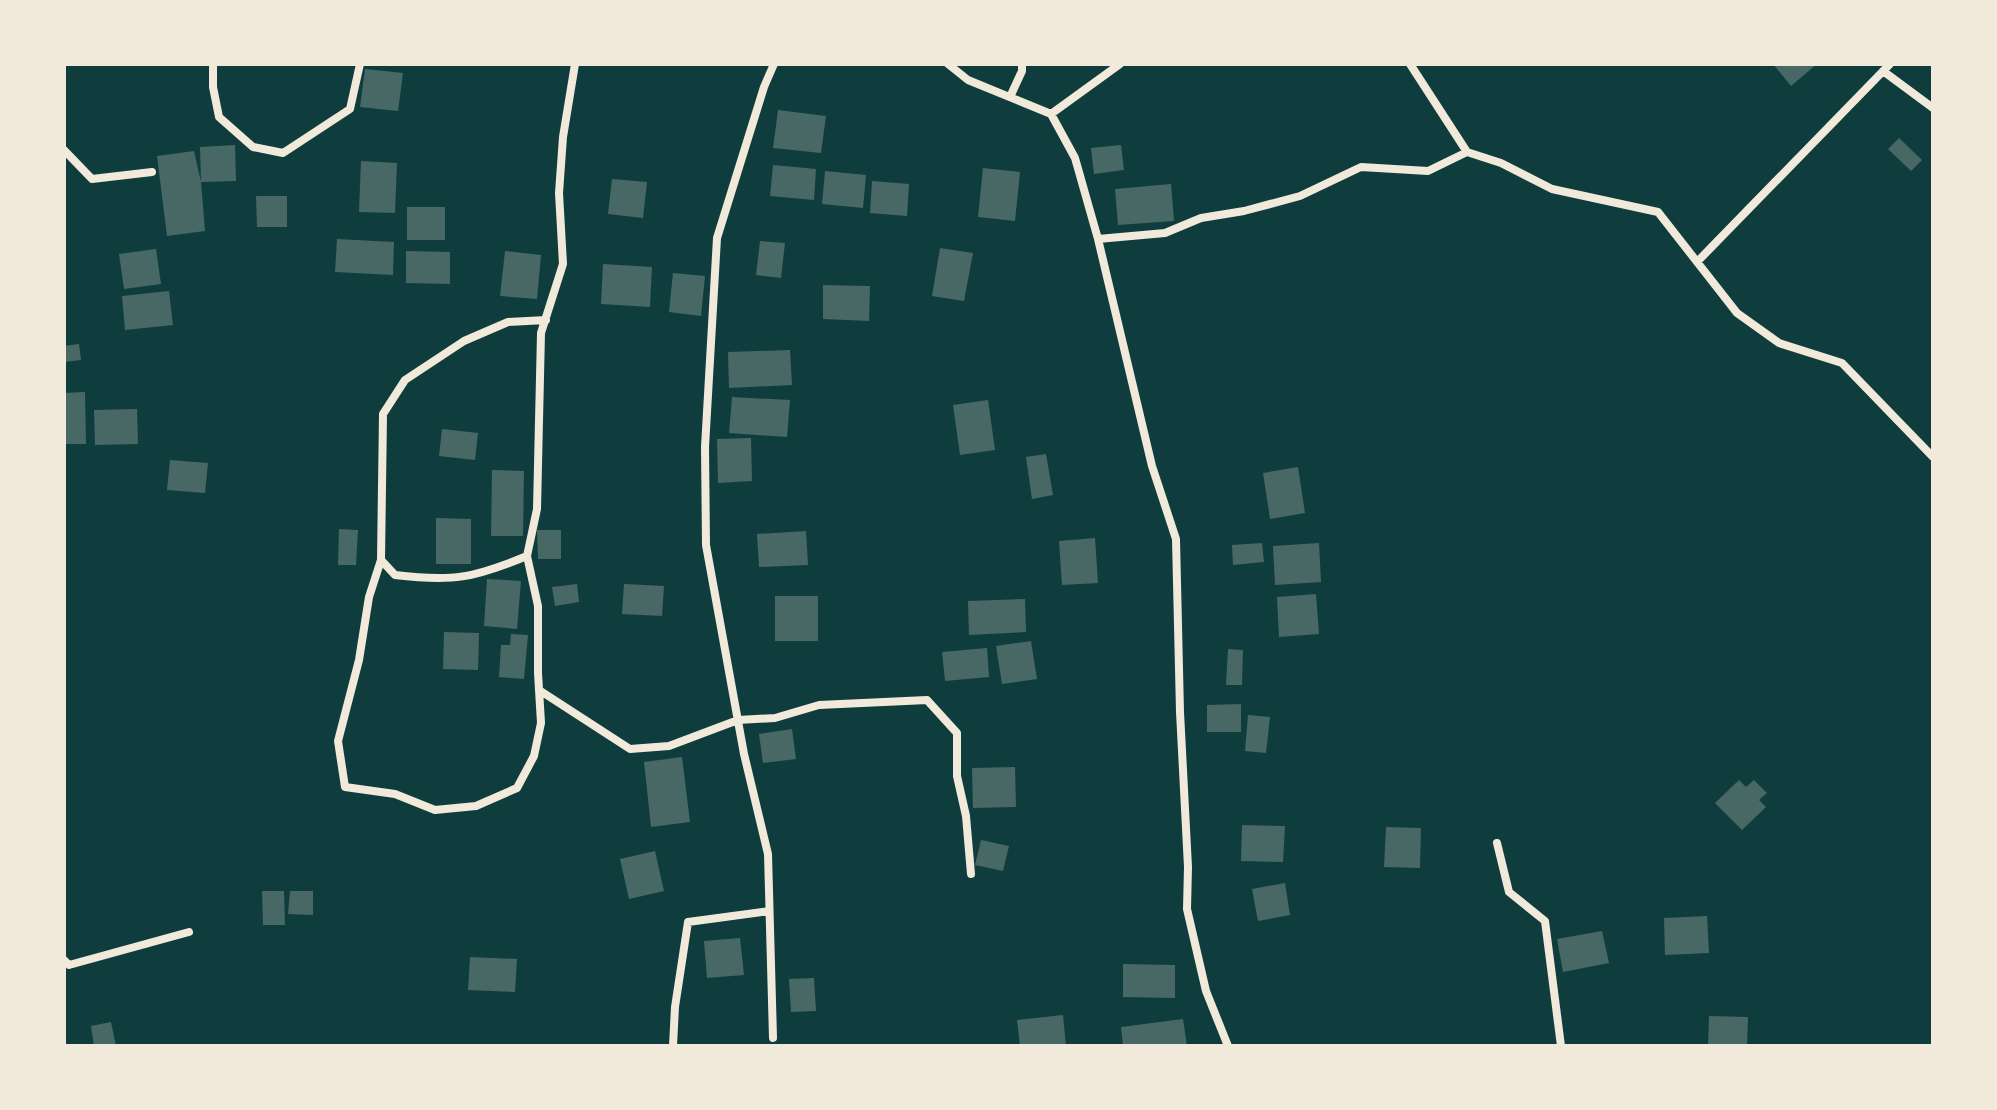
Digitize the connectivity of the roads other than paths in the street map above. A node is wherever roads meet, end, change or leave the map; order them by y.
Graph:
1 (213, 64) edge
2 (360, 64) edge
3 (575, 64) edge
4 (774, 64) edge
5 (948, 64) edge
6 (1022, 64) edge
7 (1120, 64) edge
8 (1410, 64) edge
9 (1886, 68) edge
10 (1010, 97) junction
11 (1933, 108) edge
12 (1051, 114) junction
13 (64, 150) edge
14 (1467, 152) junction
15 (152, 172) dead end
16 (1098, 239) junction
17 (1697, 262) junction
18 (546, 320) junction
19 (1933, 457) edge
20 (527, 556) junction
21 (381, 560) junction
22 (539, 690) junction
23 (738, 720) junction
24 (1497, 843) dead end
25 (971, 874) dead end
26 (769, 911) junction
27 (189, 932) dead end
28 (64, 960) edge
29 (773, 1038) dead end
30 (673, 1046) edge
31 (1228, 1046) edge
32 (1561, 1046) edge

1 - 2 street
3 - 18 street
4 - 23 street
5 - 10 street
6 - 10 street
7 - 12 street
8 - 14 street
9 - 11 street
9 - 17 street
10 - 12 street
12 - 16 street
13 - 15 street
14 - 16 street
14 - 17 street
16 - 31 street
17 - 19 street
18 - 20 street
18 - 21 street
20 - 21 street
20 - 22 street
21 - 22 street
22 - 23 street
23 - 25 street
23 - 26 street
24 - 32 street
26 - 29 street
26 - 30 street
27 - 28 street

